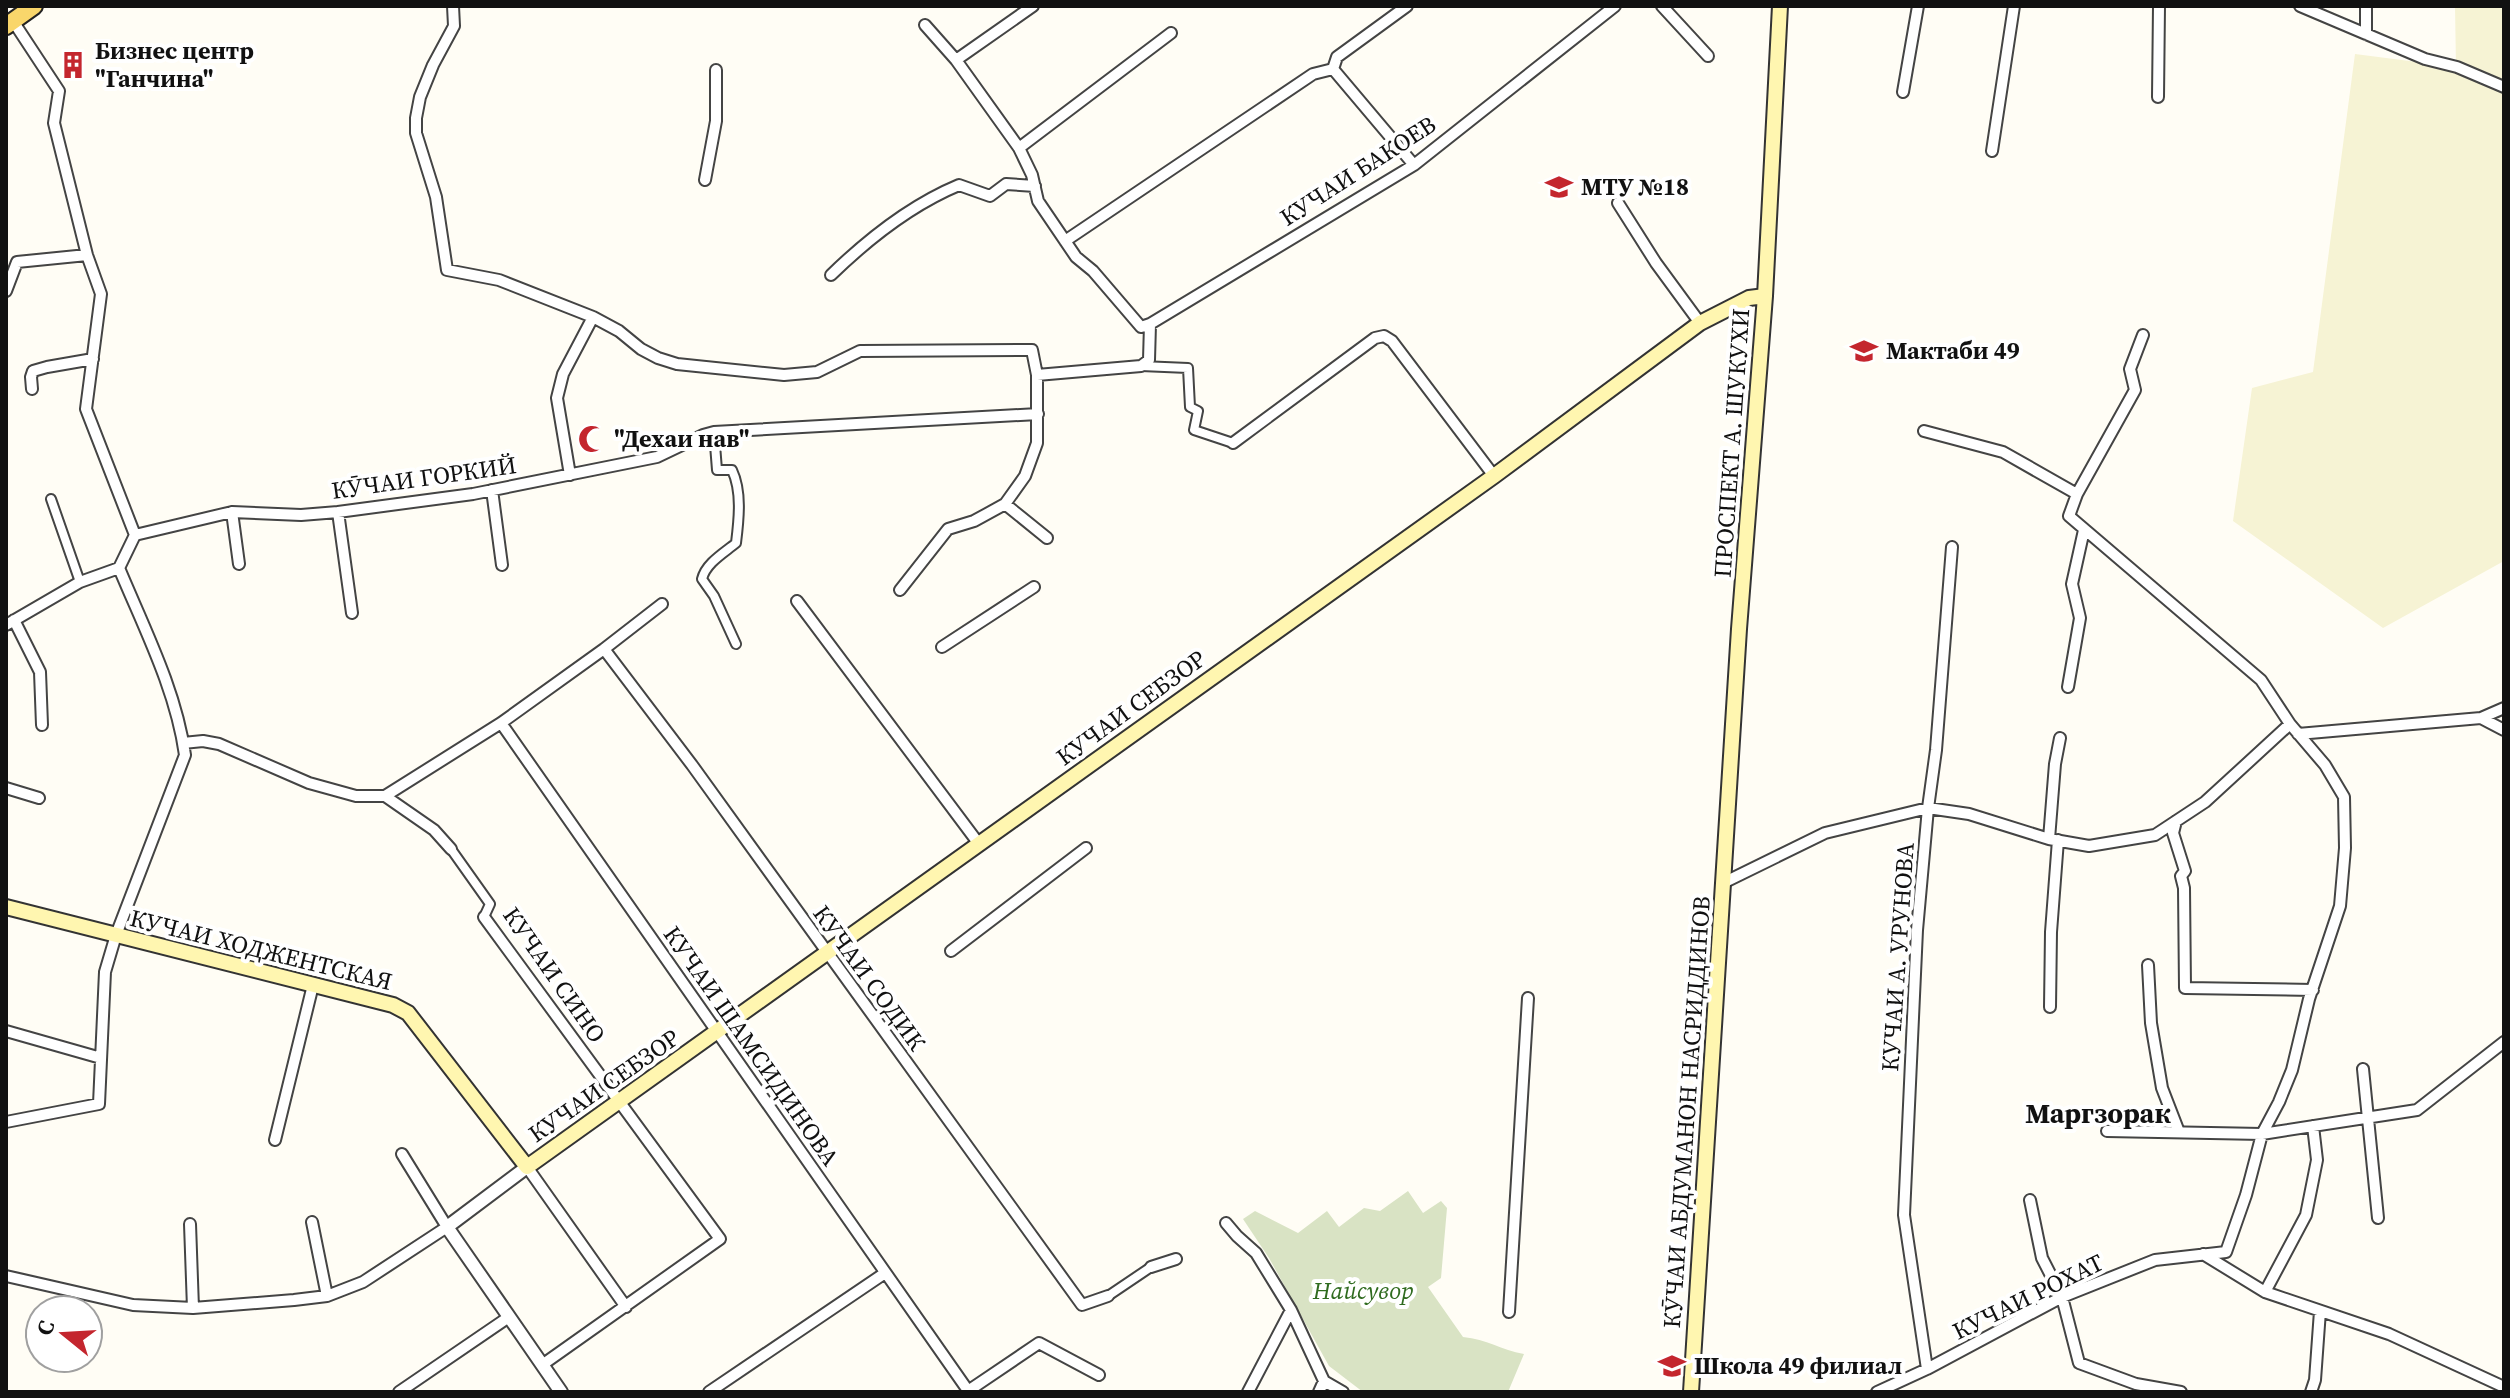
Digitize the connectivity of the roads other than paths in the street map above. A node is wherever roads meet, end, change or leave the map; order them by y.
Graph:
1 (34, 6) edge
2 (453, 6) edge
3 (1033, 6) edge
4 (1407, 6) edge
5 (1615, 6) edge
6 (1662, 6) edge
7 (1780, 6) edge
8 (1918, 6) edge
9 (2014, 6) edge
10 (2159, 6) edge
11 (2300, 6) edge
12 (2366, 6) edge
13 (9, 24) edge
14 (925, 25) dead end
15 (1171, 33) dead end
16 (2366, 34) junction
17 (1708, 56) dead end
18 (956, 60) junction
19 (1333, 69) junction
20 (716, 70) dead end
21 (2504, 87) edge
22 (1903, 92) dead end
23 (2158, 97) dead end
24 (1019, 148) junction
25 (1992, 151) dead end
26 (1414, 165) junction
27 (705, 180) dead end
28 (1035, 186) junction
29 (1618, 203) dead end
30 (1065, 241) junction
31 (87, 255) junction
32 (831, 275) dead end
33 (6, 291) edge
34 (1765, 296) junction
35 (593, 317) junction
36 (1700, 323) junction
37 (1150, 324) junction
38 (2143, 335) dead end
39 (93, 359) junction
40 (1141, 366) junction
41 (1037, 375) junction
42 (32, 389) dead end
43 (1038, 414) junction
44 (1924, 431) dead end
45 (714, 432) junction
46 (1233, 443) joint
47 (570, 475) junction
48 (1494, 476) junction
49 (492, 490) junction
50 (2077, 494) junction
51 (51, 499) dead end
52 (1005, 504) junction
53 (232, 512) junction
54 (338, 512) junction
55 (2084, 530) junction
56 (135, 535) junction
57 (1047, 538) dead end
58 (1952, 547) dead end
59 (239, 564) dead end
60 (502, 565) dead end
61 (119, 568) junction
62 (80, 582) junction
63 (1034, 587) dead end
64 (900, 590) dead end
65 (797, 601) dead end
66 (662, 604) dead end
67 (352, 613) dead end
68 (10, 623) edge
69 (736, 644) dead end
70 (942, 647) dead end
71 (604, 649) junction
72 (2068, 687) dead end
73 (2504, 708) edge
74 (2481, 718) junction
75 (501, 723) junction
76 (2290, 724) junction
77 (42, 725) dead end
78 (2504, 730) edge
79 (2298, 734) junction
80 (2060, 738) dead end
81 (183, 743) junction
82 (6, 788) edge
83 (385, 796) junction
84 (39, 798) dead end
85 (1928, 808) junction
86 (2176, 821) junction
87 (2053, 840) junction
88 (979, 844) junction
89 (1086, 848) dead end
90 (451, 849) joint
91 (1723, 883) junction
92 (6, 907) edge
93 (484, 917) joint
94 (116, 935) junction
95 (951, 951) dead end
96 (827, 954) junction
97 (2148, 965) dead end
98 (313, 985) junction
99 (2313, 990) junction
100 (1528, 998) dead end
101 (2050, 1007) dead end
102 (6, 1031) edge
103 (717, 1032) junction
104 (2504, 1042) edge
105 (101, 1058) junction
106 (2363, 1069) dead end
107 (619, 1102) junction
108 (2369, 1117) junction
109 (6, 1122) edge
110 (2313, 1126) junction
111 (2107, 1131) dead end
112 (2179, 1132) junction
113 (2262, 1134) junction
114 (275, 1140) dead end
115 (402, 1154) dead end
116 (527, 1167) junction
117 (2030, 1200) dead end
118 (2378, 1218) dead end
119 (312, 1222) dead end
120 (1226, 1223) dead end
121 (190, 1224) dead end
122 (447, 1227) junction
123 (2202, 1254) junction
124 (1176, 1259) dead end
125 (1151, 1267) joint
126 (885, 1273) junction
127 (6, 1276) edge
128 (2265, 1292) junction
129 (327, 1296) junction
130 (1108, 1296) joint
131 (2062, 1297) junction
132 (626, 1307) junction
133 (193, 1308) junction
134 (1291, 1310) junction
135 (2320, 1311) junction
136 (1509, 1312) dead end
137 (509, 1317) junction
138 (542, 1365) junction
139 (1927, 1369) junction
140 (1099, 1375) dead end
141 (1324, 1381) junction
142 (2504, 1387) edge
143 (406, 1390) edge
144 (561, 1392) edge
145 (709, 1392) edge
146 (968, 1392) edge
147 (1248, 1392) edge
148 (1319, 1392) edge
149 (1343, 1392) edge
150 (1691, 1392) edge
151 (1877, 1392) edge
152 (2181, 1392) edge
153 (2311, 1392) edge

1 - 13 main road
2 - 35 street
3 - 18 street
4 - 19 street
5 - 26 street, КУЧАИ БАКОЕВ
6 - 17 street
7 - 34 main road, ПРОСПЕКТ А. ШУКУХИ
8 - 22 street
9 - 25 street
10 - 23 street
11 - 16 street
12 - 16 street
13 - 31 street
14 - 18 street
15 - 24 street
16 - 21 street
18 - 24 street
19 - 26 street
19 - 30 street
20 - 27 street
24 - 28 street
26 - 37 street, КУЧАИ БАКОЕВ
28 - 30 street
28 - 32 street
29 - 36 street
30 - 37 street
31 - 33 street
31 - 39 street
34 - 36 main road, КУЧАИ СЕБЗОР
34 - 91 main road, ПРОСПЕКТ А. ШУКУХИ
35 - 41 street
35 - 47 street
36 - 48 main road, КУЧАИ СЕБЗОР
37 - 40 street
38 - 50 street
39 - 42 street
39 - 56 street
40 - 41 street
40 - 46 street
41 - 43 street
43 - 45 street, КӮЧАИ ГОРКИЙ
43 - 52 street
44 - 50 street
45 - 47 street, КӮЧАИ ГОРКИЙ
45 - 69 street
46 - 48 street
47 - 49 street, КӮЧАИ ГОРКИЙ
48 - 88 main road, КУЧАИ СЕБЗОР
49 - 54 street, КӮЧАИ ГОРКИЙ
49 - 60 street
50 - 55 street
51 - 62 street
52 - 57 street
52 - 64 street
53 - 54 street, КӮЧАИ ГОРКИЙ
53 - 56 street, КӮЧАИ ГОРКИЙ
53 - 59 street
54 - 67 street
55 - 72 street
55 - 76 street
56 - 61 street
58 - 85 street, КУЧАИ А. УРУНОВА
61 - 62 street
61 - 81 street
62 - 68 street
63 - 70 street
65 - 88 street
66 - 71 street
68 - 77 street
71 - 75 street
71 - 96 street, КУЧАИ СОДИК
73 - 74 street
74 - 78 street
74 - 79 street
75 - 83 street
75 - 103 street, КУЧАИ ШАМСИДИНОВА
76 - 79 street
76 - 86 street
79 - 99 street
80 - 87 street
81 - 83 street
81 - 94 street
82 - 84 street
83 - 90 street
85 - 87 street
85 - 91 street
85 - 139 street, КУЧАИ А. УРУНОВА
86 - 87 street
86 - 99 street
87 - 101 street
88 - 96 main road, КУЧАИ СЕБЗОР
89 - 95 street
90 - 93 street, КУЧАИ СИНО
91 - 150 main road, КӮЧАИ АБДУМАНОН НАСРИДДИНОВ
92 - 94 main road, КУЧАИ ХОДЖЕНТСКАЯ
93 - 107 street, КУЧАИ СИНО
94 - 98 main road, КУЧАИ ХОДЖЕНТСКАЯ
94 - 105 street
96 - 103 main road, КУЧАИ СЕБЗОР
96 - 130 street, КУЧАИ СОДИК
97 - 112 street
98 - 114 street
98 - 116 main road, КУЧАИ ХОДЖЕНТСКАЯ
99 - 113 street
100 - 136 street
102 - 105 street
103 - 107 main road, КУЧАИ СЕБЗОР
103 - 126 street, КУЧАИ ШАМСИДИНОВА
104 - 108 street
105 - 109 street
106 - 108 street
107 - 116 main road, КУЧАИ СЕБЗОР
107 - 132 street, КУЧАИ СИНО
108 - 110 street
108 - 118 street
110 - 113 street
110 - 128 street
111 - 112 street
112 - 113 street
113 - 123 street, КУЧАИ РОХАТ
115 - 122 street
116 - 122 street
116 - 132 street
117 - 131 street
119 - 129 street
120 - 134 street
121 - 133 street
122 - 129 street
122 - 137 street
123 - 128 street
123 - 131 street, КУЧАИ РОХАТ
124 - 125 street, КУЧАИ СОДИК
125 - 130 street, КУЧАИ СОДИК
126 - 145 street
126 - 146 street, КУЧАИ ШАМСИДИНОВА
127 - 133 street
128 - 135 street
129 - 133 street
131 - 139 street, КУЧАИ РОХАТ
131 - 152 street
132 - 138 street
134 - 141 street
134 - 147 street
135 - 142 street
135 - 153 street
137 - 138 street
137 - 143 street
138 - 144 street
139 - 151 street, КУЧАИ РОХАТ
140 - 146 street
141 - 148 street
141 - 149 street

